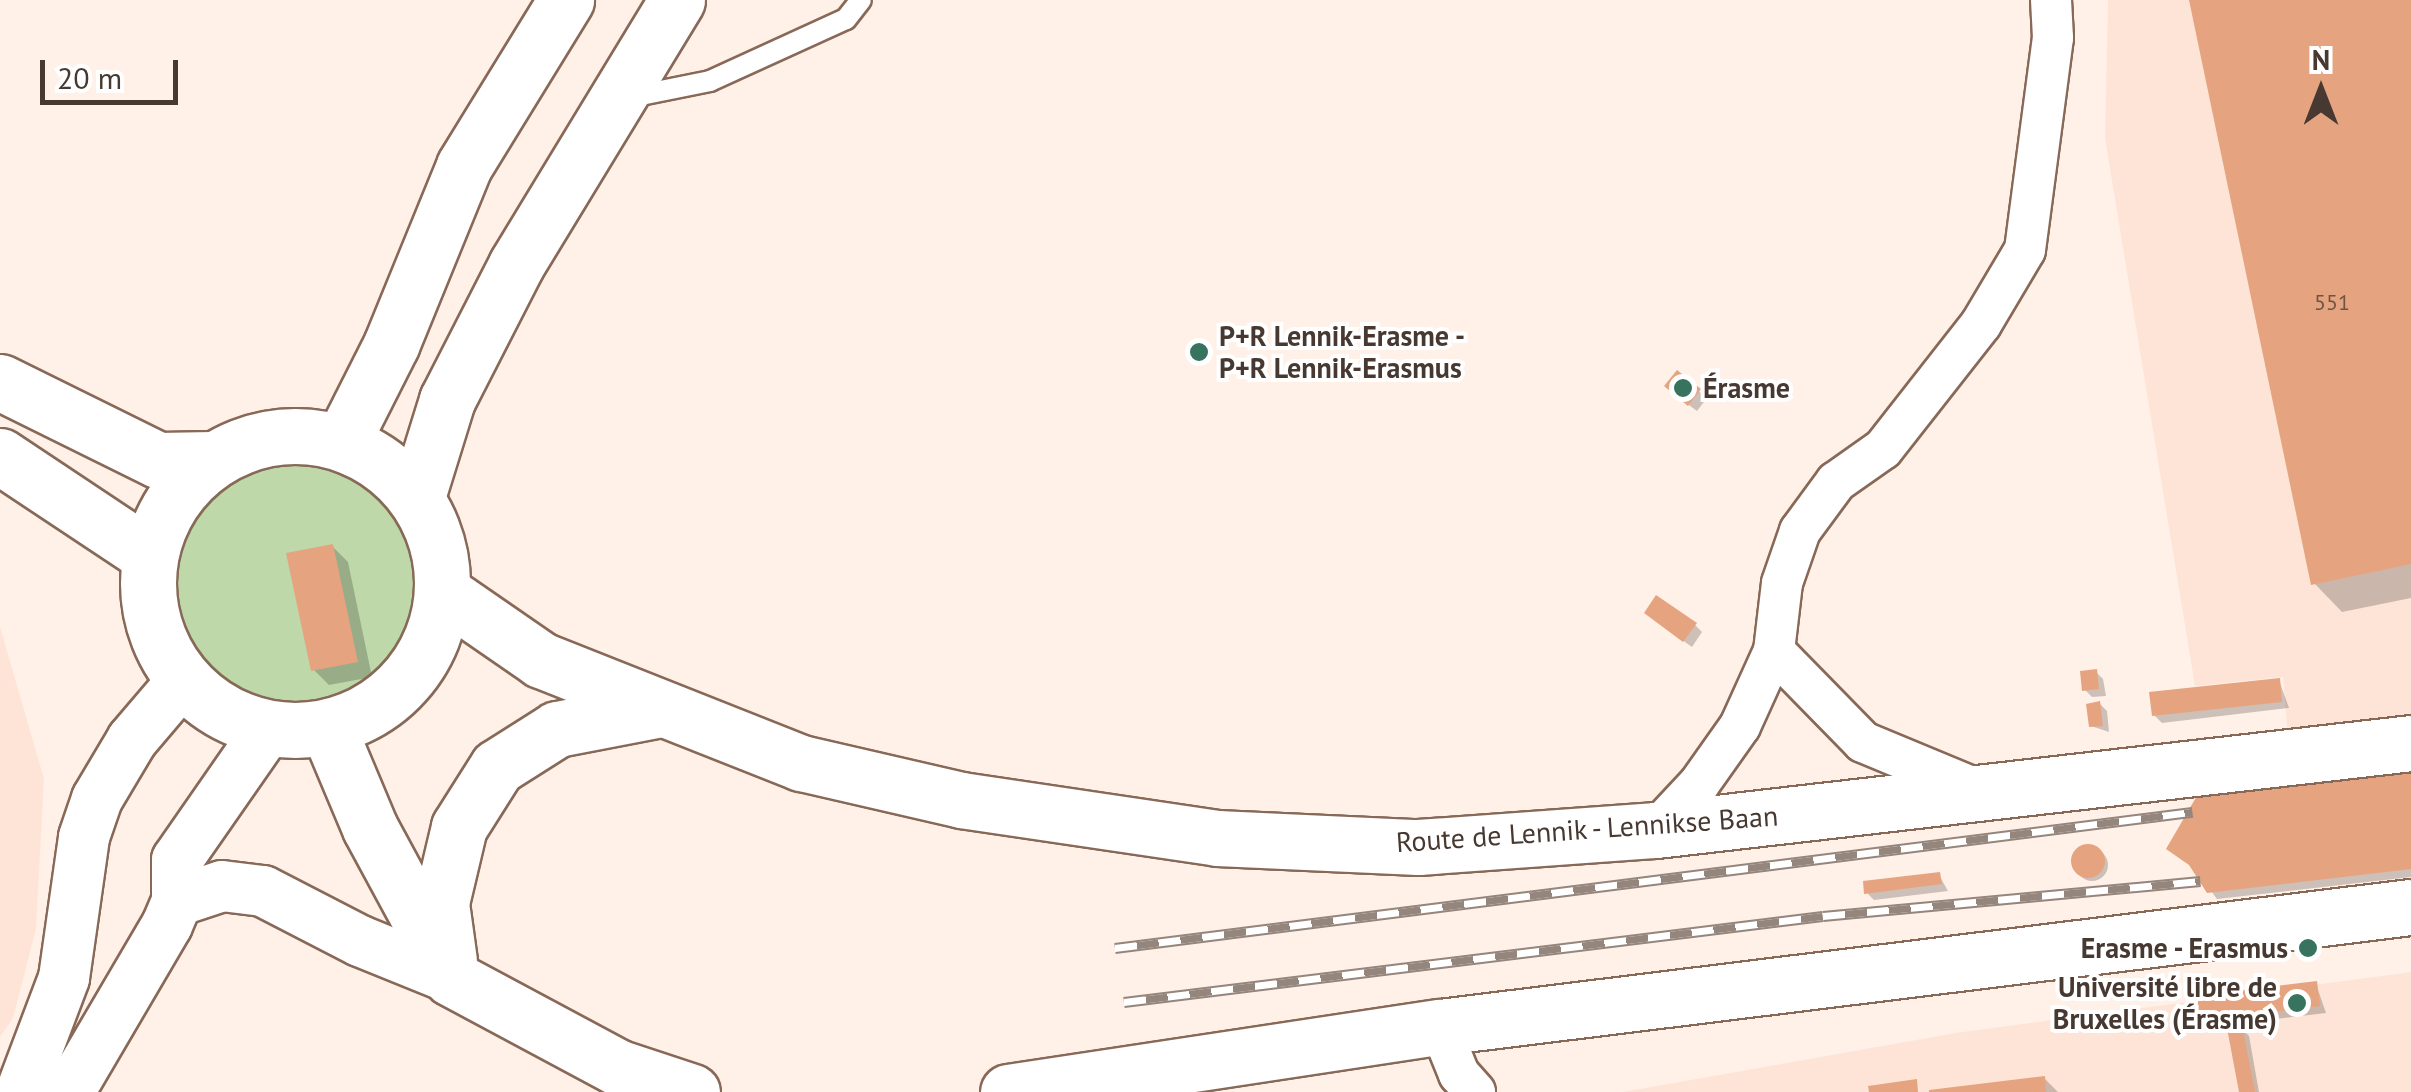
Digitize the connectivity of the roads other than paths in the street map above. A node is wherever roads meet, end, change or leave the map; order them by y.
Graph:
1 (566, 0) edge
2 (677, 0) edge
3 (861, 0) edge
4 (2051, 0) edge
5 (614, 100) junction
6 (0, 382) edge
7 (342, 442) junction
8 (0, 456) edge
9 (213, 459) junction
10 (417, 498) junction
11 (149, 555) junction
12 (444, 593) junction
13 (1774, 651) junction
14 (183, 680) junction
15 (656, 710) junction
16 (328, 728) junction
17 (268, 729) junction
18 (2411, 742) edge
19 (1982, 791) junction
20 (1656, 830) junction
21 (176, 900) junction
22 (2411, 907) edge
23 (451, 978) junction
24 (1440, 1027) junction
25 (21, 1092) edge
26 (68, 1092) edge
27 (692, 1092) edge
28 (1008, 1092) edge
29 (1475, 1092) edge

1 - 7 main road
2 - 5 main road
3 - 5 lane
4 - 13 street
5 - 10 main road
6 - 9 main road
7 - 9 main road
7 - 10 main road
8 - 11 main road
9 - 11 main road
10 - 12 main road
11 - 14 main road
12 - 15 main road, Route de Lennik - Lennikse Baan
12 - 16 main road
13 - 19 street
13 - 20 street
14 - 17 main road
14 - 25 street
15 - 20 main road, Route de Lennik - Lennikse Baan
15 - 23 main road
16 - 17 main road
16 - 23 main road
17 - 21 street
18 - 19 main road, Route de Lennik - Lennikse Baan
19 - 20 main road, Route de Lennik - Lennikse Baan
21 - 23 street
21 - 26 street
22 - 24 main road
23 - 27 main road
24 - 28 main road
24 - 29 street

